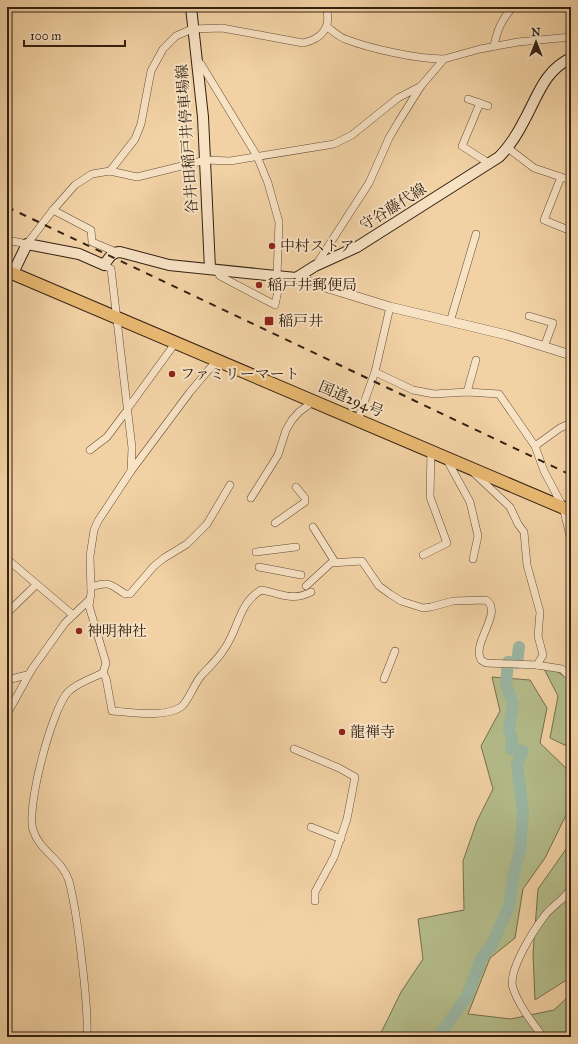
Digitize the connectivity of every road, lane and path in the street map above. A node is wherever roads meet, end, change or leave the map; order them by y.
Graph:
1 (191, 7) edge
2 (326, 7) edge
3 (513, 7) edge
4 (327, 27) junction
5 (192, 29) junction
6 (571, 37) edge
7 (494, 46) junction
8 (571, 58) edge
9 (196, 59) junction
10 (444, 59) junction
11 (421, 86) junction
12 (468, 99) dead end
13 (480, 103) junction
14 (488, 106) dead end
15 (508, 148) junction
16 (257, 156) junction
17 (206, 160) junction
18 (490, 164) junction
19 (110, 171) junction
20 (561, 177) junction
21 (571, 180) edge
22 (54, 210) junction
23 (571, 230) edge
24 (476, 234) dead end
25 (7, 240) edge
26 (27, 244) junction
27 (116, 252) junction
28 (104, 265) junction
29 (315, 266) junction
30 (213, 269) junction
31 (10, 272) edge
32 (279, 276) junction
33 (296, 278) junction
34 (390, 307) junction
35 (529, 316) dead end
36 (117, 317) junction
37 (450, 322) junction
38 (176, 342) junction
39 (544, 347) junction
40 (571, 355) edge
41 (217, 360) junction
42 (476, 360) dead end
43 (375, 372) junction
44 (467, 392) junction
45 (314, 401) junction
46 (126, 410) junction
47 (358, 419) junction
48 (571, 423) edge
49 (535, 446) junction
50 (90, 450) dead end
51 (432, 451) junction
52 (446, 458) junction
53 (470, 468) junction
54 (131, 471) junction
55 (230, 485) dead end
56 (296, 487) dead end
57 (251, 498) dead end
58 (567, 509) edge
59 (275, 523) dead end
60 (312, 527) dead end
61 (571, 540) edge
62 (296, 546) dead end
63 (256, 552) dead end
64 (423, 555) dead end
65 (473, 558) dead end
66 (7, 559) edge
67 (335, 562) junction
68 (259, 567) dead end
69 (301, 575) dead end
70 (36, 585) junction
71 (91, 587) junction
72 (89, 600) junction
73 (7, 613) edge
74 (73, 615) junction
75 (396, 651) dead end
76 (537, 665) junction
77 (103, 673) junction
78 (27, 675) junction
79 (384, 678) dead end
80 (571, 678) edge
81 (7, 680) edge
82 (10, 706) edge
83 (7, 714) edge
84 (294, 749) dead end
85 (311, 827) dead end
86 (341, 839) junction
87 (571, 888) edge
88 (315, 901) dead end
89 (87, 1037) edge
90 (543, 1037) edge

1 - 5 main road, 谷井田稲戸井停車場線
2 - 4 street
3 - 7 street
4 - 5 street
4 - 10 street
5 - 9 main road, 谷井田稲戸井停車場線
5 - 19 street
6 - 7 street
7 - 10 street
8 - 15 main road, 守谷藤代線
9 - 16 street
9 - 17 main road, 谷井田稲戸井停車場線
10 - 11 street
11 - 16 street
11 - 29 street
12 - 13 street
13 - 14 street
13 - 18 street
15 - 18 main road, 守谷藤代線
15 - 20 street
16 - 17 street
16 - 32 street
17 - 19 street
17 - 30 main road, 谷井田稲戸井停車場線
18 - 29 main road, 守谷藤代線
19 - 22 street
20 - 21 street
20 - 23 street
22 - 26 street
22 - 27 street
24 - 37 street
25 - 26 street
26 - 28 main road
26 - 31 main road
27 - 28 main road
27 - 30 main road
28 - 36 street
29 - 33 main road, 守谷藤代線
30 - 32 main road
30 - 32 street
31 - 36 highway, 国道294号
32 - 33 main road
33 - 34 street
34 - 37 street
34 - 43 street
35 - 39 street
36 - 38 highway, 国道294号
36 - 46 street
37 - 39 street
38 - 41 highway, 国道294号
38 - 46 street
39 - 40 street
41 - 45 highway, 国道294号
41 - 54 street
42 - 44 street
43 - 44 street
43 - 47 street
44 - 49 street
45 - 47 highway, 国道294号
45 - 57 street
46 - 50 street
46 - 54 street
47 - 51 highway, 国道294号
48 - 49 street
49 - 58 street
51 - 52 highway, 国道294号
51 - 64 street
52 - 53 highway, 国道294号
52 - 65 street
53 - 58 highway, 国道294号
53 - 76 street
54 - 71 street
55 - 71 street
56 - 59 street
58 - 61 street
60 - 67 street
62 - 63 street
66 - 70 street
67 - 76 street
67 - 77 street
68 - 69 street
70 - 73 street
70 - 74 street
71 - 72 street
72 - 74 street
72 - 77 street
74 - 78 street
75 - 79 street
76 - 80 street
77 - 89 street
78 - 81 street
78 - 82 street
82 - 83 street
84 - 86 street
85 - 86 street
86 - 88 street
87 - 90 street

